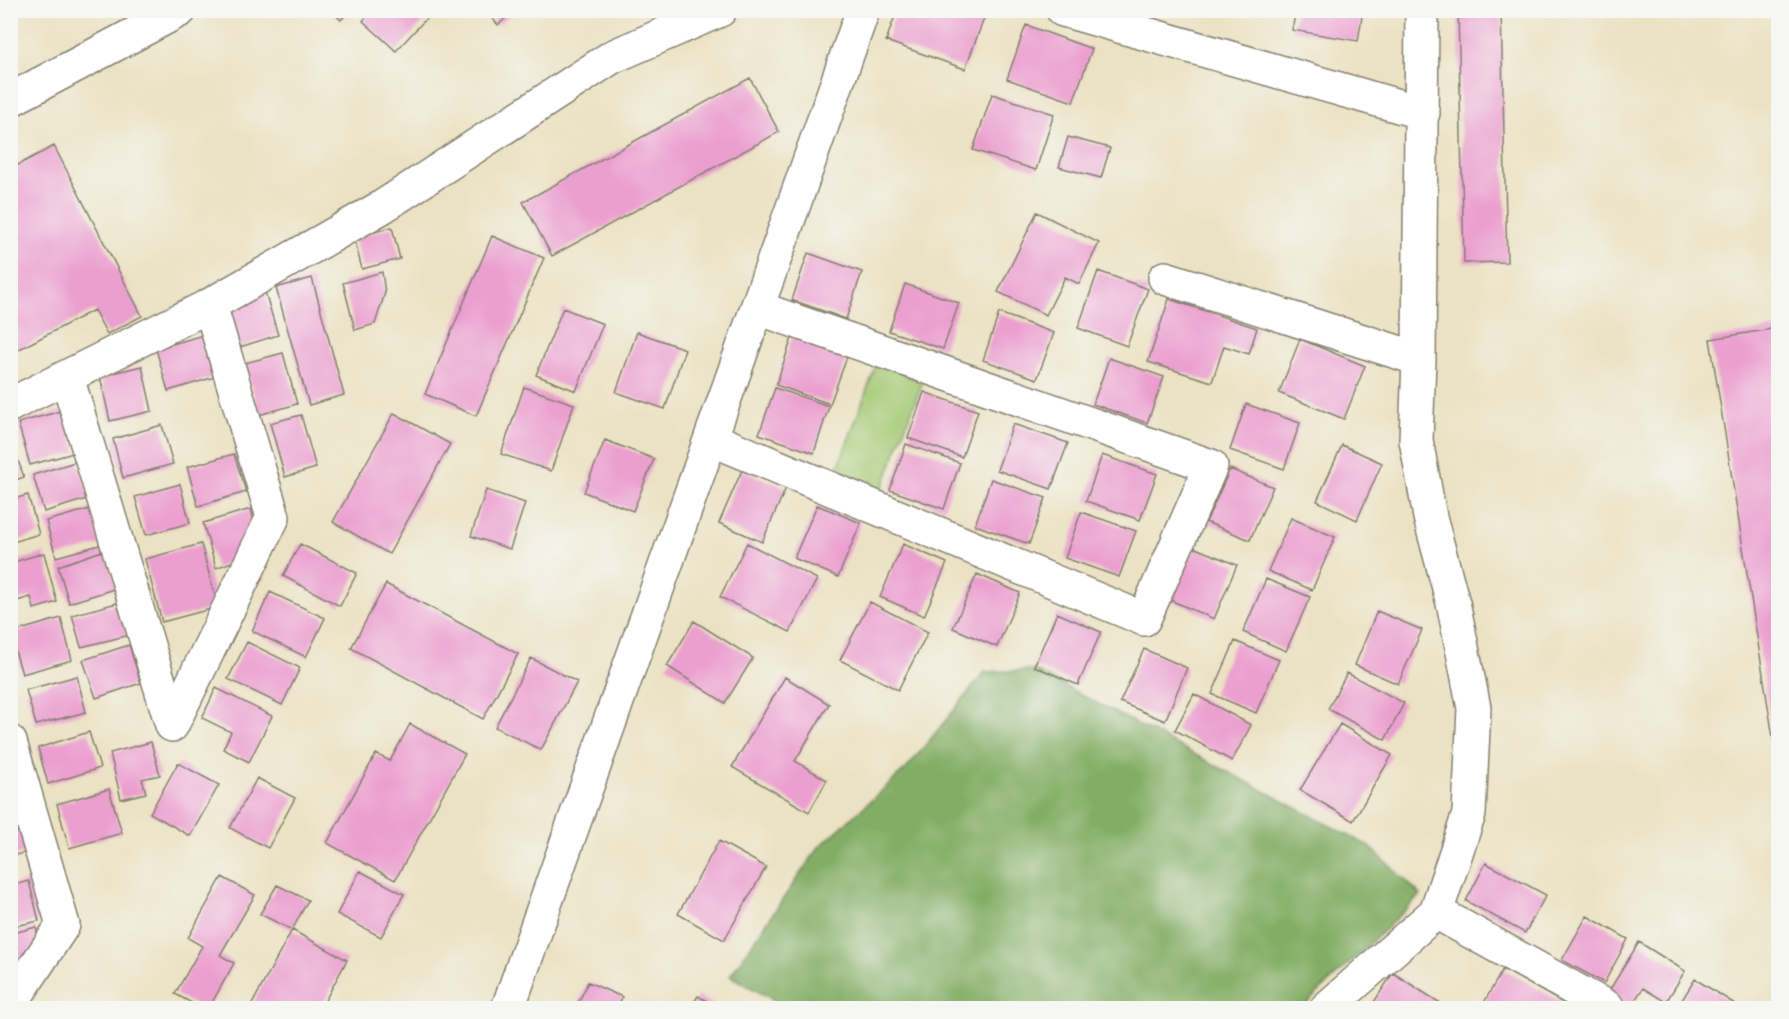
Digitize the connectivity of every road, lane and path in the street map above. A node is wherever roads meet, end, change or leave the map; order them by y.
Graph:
1 (180, 10) edge
2 (720, 10) edge
3 (863, 10) edge
4 (1063, 10) edge
5 (1422, 10) edge
6 (10, 100) edge
7 (1423, 113) junction
8 (1165, 278) dead end
9 (210, 305) junction
10 (759, 308) junction
11 (1419, 359) junction
12 (67, 377) junction
13 (10, 405) edge
14 (711, 439) junction
15 (10, 742) edge
16 (1436, 912) junction
17 (10, 1005) edge
18 (507, 1008) edge
19 (1327, 1008) edge
20 (1608, 1008) edge

1 - 6 street
2 - 9 street
3 - 10 street
4 - 7 street
5 - 7 street
7 - 11 street
8 - 11 street
9 - 12 street
9 - 12 street
10 - 14 street
10 - 14 street
11 - 16 street
12 - 13 street
14 - 18 street
15 - 17 street
16 - 19 street
16 - 20 street

